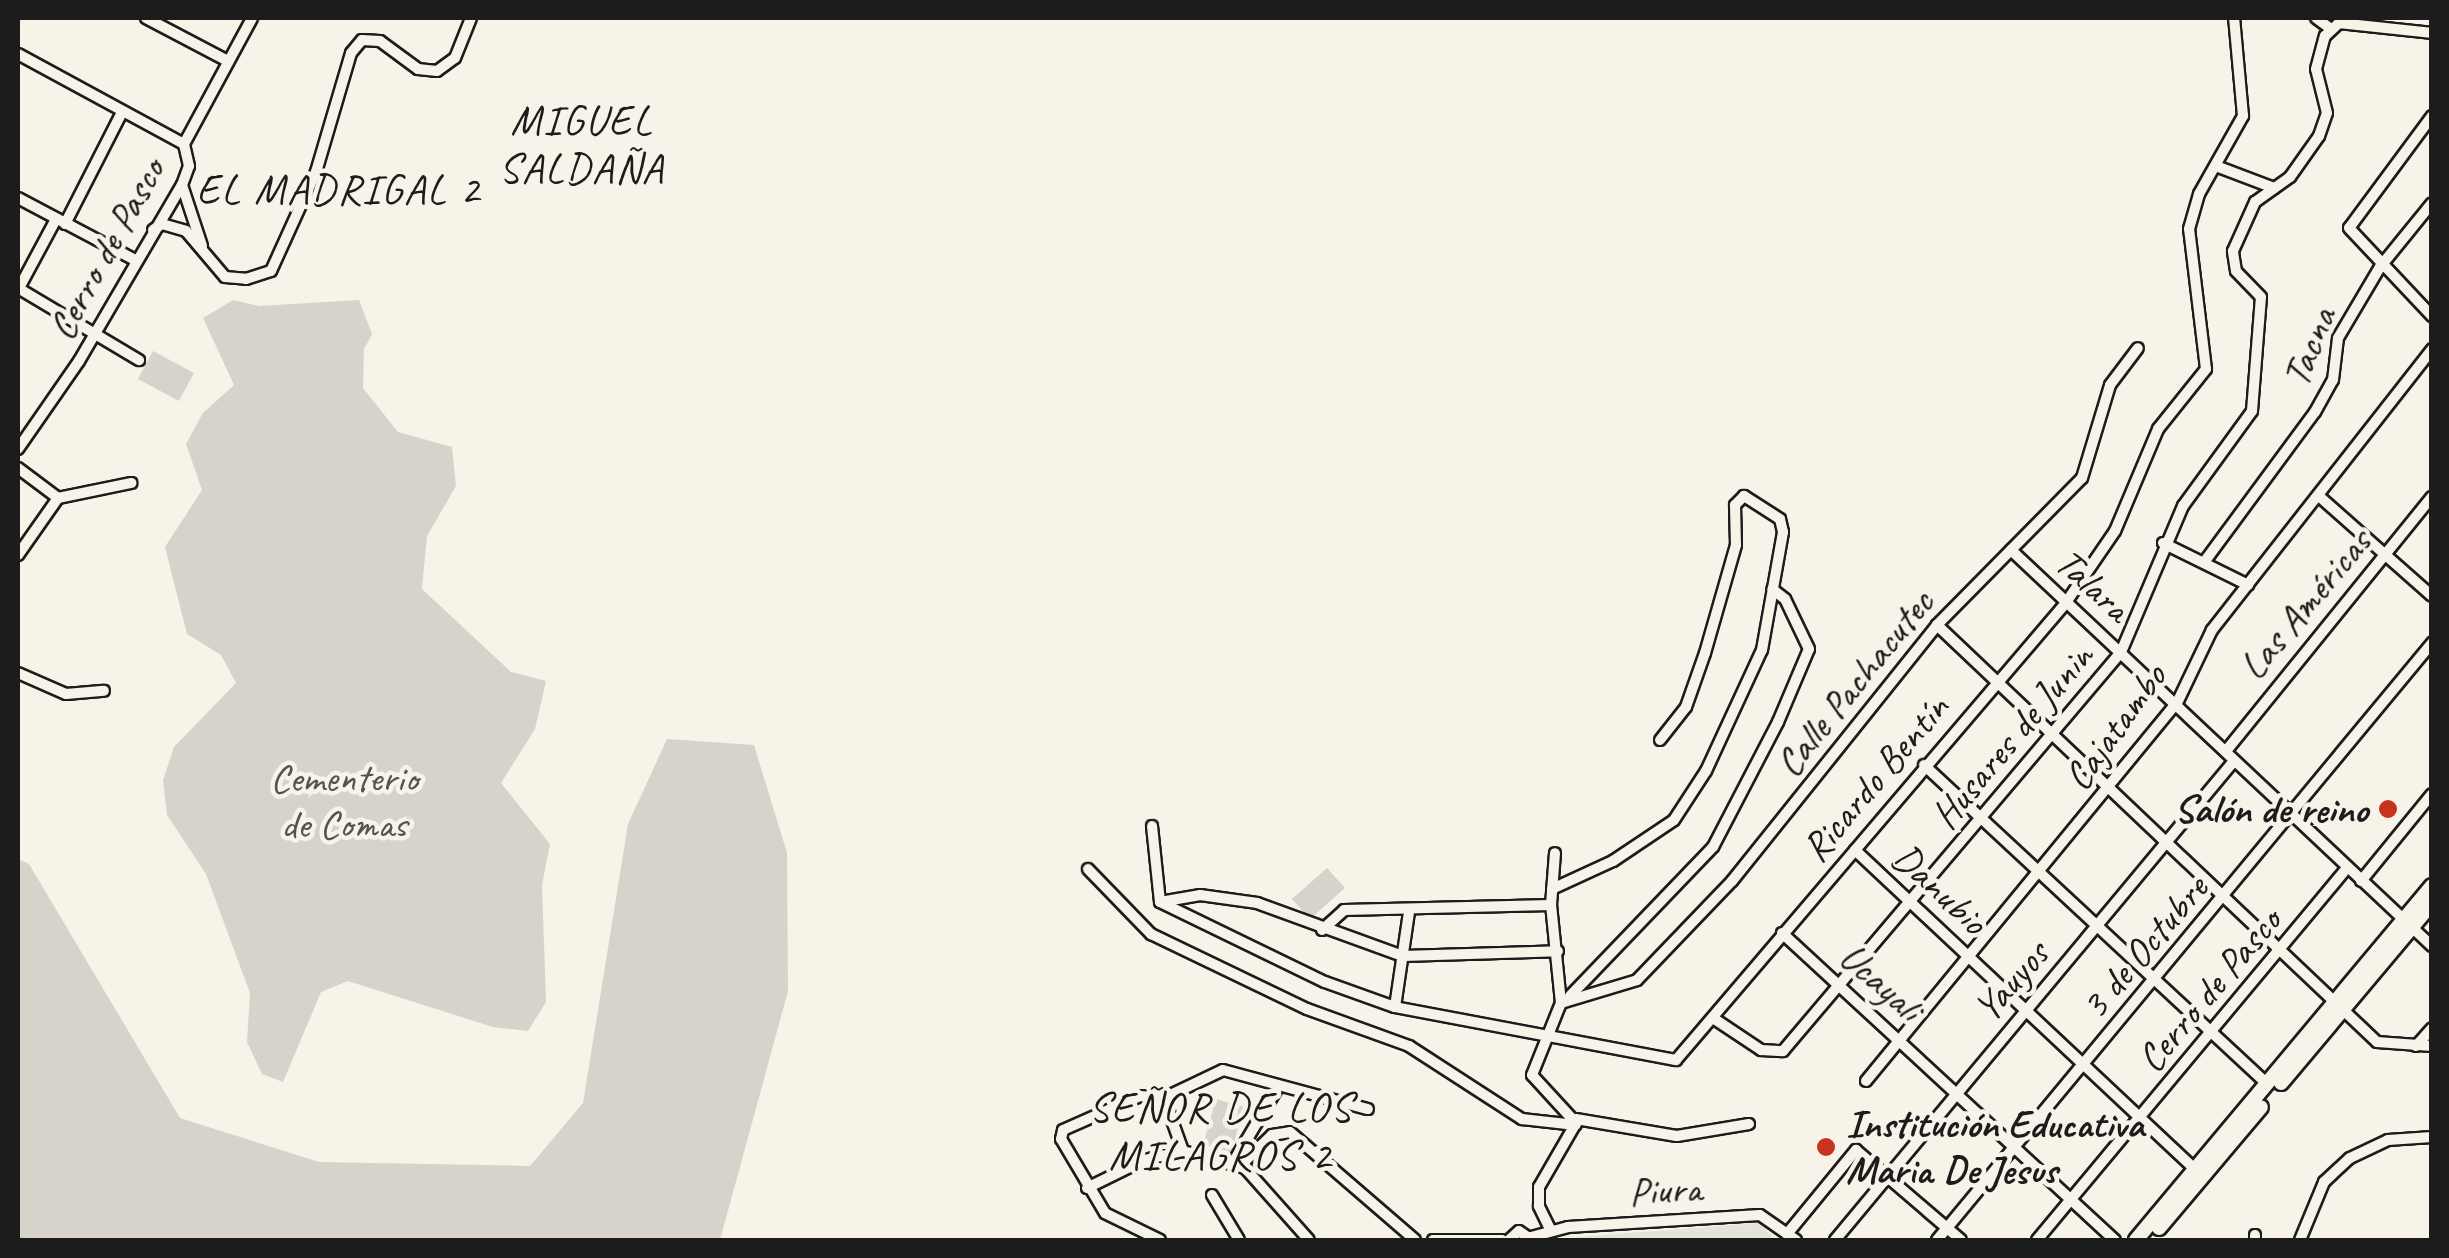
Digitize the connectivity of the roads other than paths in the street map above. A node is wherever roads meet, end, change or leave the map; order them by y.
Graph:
1 (146, 18) edge
2 (252, 18) edge
3 (470, 18) edge
4 (2234, 18) edge
5 (2316, 18) edge
6 (2330, 28) junction
7 (2432, 33) edge
8 (18, 54) edge
9 (228, 61) junction
10 (121, 114) junction
11 (2432, 116) edge
12 (184, 144) junction
13 (2216, 166) junction
14 (182, 185) junction
15 (2274, 188) junction
16 (18, 198) edge
17 (2432, 203) edge
18 (60, 221) junction
19 (154, 230) junction
20 (135, 260) junction
21 (208, 263) junction
22 (2380, 267) junction
23 (18, 289) edge
24 (2432, 316) edge
25 (93, 332) junction
26 (2138, 348) dead end
27 (2432, 349) edge
28 (139, 360) dead end
29 (18, 448) edge
30 (18, 468) edge
31 (131, 483) dead end
32 (2320, 497) junction
33 (58, 498) junction
34 (2432, 498) edge
35 (2163, 543) junction
36 (2011, 550) junction
37 (18, 554) edge
38 (2386, 556) junction
39 (2205, 561) junction
40 (2248, 585) junction
41 (1772, 589) junction
42 (2432, 596) edge
43 (2065, 604) junction
44 (1937, 625) junction
45 (2432, 643) edge
46 (2121, 652) junction
47 (18, 673) edge
48 (1995, 681) junction
49 (104, 691) dead end
50 (2178, 704) junction
51 (2052, 736) junction
52 (1660, 740) dead end
53 (2226, 751) junction
54 (2234, 761) junction
55 (1924, 765) junction
56 (2110, 788) junction
57 (2432, 794) edge
58 (2293, 814) junction
59 (1982, 818) junction
60 (1152, 826) dead end
61 (2168, 842) junction
62 (1855, 850) junction
63 (1555, 854) dead end
64 (2348, 868) junction
65 (1088, 870) dead end
66 (2041, 873) junction
67 (2361, 881) junction
68 (2432, 886) edge
69 (1552, 888) junction
70 (2226, 895) junction
71 (1160, 902) junction
72 (1912, 902) junction
73 (2432, 903) edge
74 (1550, 905) junction
75 (1408, 912) junction
76 (2408, 923) junction
77 (2098, 926) junction
78 (1322, 930) junction
79 (1782, 933) junction
80 (2432, 946) edge
81 (2281, 950) junction
82 (1558, 951) junction
83 (1403, 956) junction
84 (1968, 957) junction
85 (2155, 978) junction
86 (1840, 986) junction
87 (1566, 1001) junction
88 (1395, 1007) junction
89 (2338, 1007) junction
90 (2026, 1010) junction
91 (1714, 1018) junction
92 (2432, 1028) edge
93 (2213, 1032) junction
94 (1546, 1036) junction
95 (1898, 1038) junction
96 (2416, 1046) junction
97 (2432, 1046) edge
98 (2083, 1065) junction
99 (1866, 1081) dead end
100 (2267, 1084) junction
101 (1276, 1088) junction
102 (1956, 1092) junction
103 (1164, 1098) junction
104 (1368, 1109) dead end
105 (2141, 1119) junction
106 (1576, 1122) junction
107 (1748, 1124) dead end
108 (2432, 1138) edge
109 (2012, 1145) junction
110 (1183, 1152) junction
111 (1237, 1163) junction
112 (2199, 1172) junction
113 (1889, 1178) junction
114 (1088, 1188) junction
115 (1212, 1195) dead end
116 (2072, 1199) junction
117 (1947, 1228) junction
118 (1551, 1231) junction
119 (1792, 1237) edge
120 (1532, 1239) edge
121 (1160, 1240) edge
122 (1239, 1240) edge
123 (1309, 1240) edge
124 (1415, 1240) edge
125 (1433, 1240) edge
126 (1506, 1240) edge
127 (1835, 1240) edge
128 (1937, 1240) edge
129 (1961, 1240) edge
130 (2037, 1240) edge
131 (2115, 1240) edge
132 (2136, 1240) edge
133 (2148, 1240) edge
134 (2300, 1240) edge

1 - 9 street
2 - 9 street, Cerro de Pasco
3 - 21 street
4 - 13 street, Ricardo Bentín
5 - 6 street
6 - 7 street
6 - 15 street
8 - 10 street
9 - 12 street, Cerro de Pasco
10 - 12 street
10 - 18 street
11 - 22 street
12 - 14 street, Cerro de Pasco
13 - 15 street
13 - 43 street, Ricardo Bentín
14 - 19 street, Cerro de Pasco
14 - 21 street
15 - 35 street, Husares de Junin
16 - 18 street
17 - 22 street, Tacna
18 - 20 street
18 - 23 street
19 - 20 street, Cerro de Pasco
19 - 21 street
20 - 25 street, Cerro de Pasco
22 - 24 street
22 - 39 street, Tacna
23 - 25 street
25 - 28 street
25 - 29 street, Cerro de Pasco
26 - 36 street, Calle Pachacutec
27 - 32 street, Cajatambo
30 - 33 street
31 - 33 street
32 - 38 street
32 - 40 street, Cajatambo
33 - 37 street
34 - 38 street, Las Américas
35 - 39 street
35 - 46 street, Husares de Junin
36 - 43 street, Talara
36 - 44 street, Calle Pachacutec
38 - 42 street
38 - 53 street, Las Américas
39 - 40 street
40 - 50 street, Cajatambo
41 - 52 street
41 - 69 street
41 - 87 street
43 - 46 street, Talara
43 - 48 street, Ricardo Bentín
44 - 48 street
44 - 87 street, Calle Pachacutec
45 - 58 street, 3 de Octubre
46 - 50 street, Talara
46 - 51 street, Husares de Junin
47 - 49 street
48 - 51 street
48 - 55 street, Ricardo Bentín
50 - 53 street, Talara
50 - 56 street, Cajatambo
51 - 56 street
51 - 59 street, Husares de Junin
53 - 54 street, Talara
54 - 58 street, Talara
54 - 61 street, Yauyos
55 - 59 street
55 - 62 street, Ricardo Bentín
56 - 61 street
56 - 66 street, Cajatambo
57 - 67 street
58 - 64 street, Talara
58 - 70 street, 3 de Octubre
59 - 66 street
59 - 72 street, Husares de Junin
60 - 71 street
61 - 70 street
61 - 77 street, Yauyos
62 - 72 street, Danubio
62 - 79 street, Ricardo Bentín
63 - 69 street
64 - 67 street, Talara
64 - 81 street, Cerro de Pasco
65 - 106 street
66 - 77 street
66 - 84 street, Cajatambo
67 - 76 street, Talara
68 - 76 street
69 - 74 street
70 - 81 street
70 - 85 street, 3 de Octubre
71 - 78 street
71 - 88 street
72 - 84 street, Danubio
72 - 86 street, Husares de Junin
73 - 76 street
74 - 75 street
74 - 82 street
75 - 78 street
75 - 83 street
76 - 80 street, Talara
76 - 89 street
77 - 85 street
77 - 90 street, Yauyos
78 - 83 street
79 - 86 street, Ucayali
79 - 91 street, Ricardo Bentín
81 - 89 street
81 - 93 street, Cerro de Pasco
82 - 83 street
82 - 87 street
83 - 88 street
84 - 90 street, Danubio
84 - 95 street, Cajatambo
85 - 93 street
85 - 98 street, 3 de Octubre
86 - 91 street, Husares de Junin
86 - 95 street, Ucayali
87 - 94 street
88 - 94 street
89 - 96 street
89 - 100 street
89 - 112 street
90 - 98 street, Danubio
90 - 102 street, Yauyos
91 - 94 street, Ricardo Bentín
92 - 96 street
93 - 100 street
93 - 105 street, Cerro de Pasco
94 - 106 street
95 - 99 street, Cajatambo
95 - 102 street, Ucayali
96 - 97 street
98 - 105 street, Danubio
98 - 109 street, 3 de Octubre
100 - 112 street
101 - 103 street
101 - 104 street
101 - 111 street
102 - 109 street, Ucayali
102 - 113 street, Yauyos
103 - 110 street
103 - 114 street
105 - 112 street, Danubio
105 - 116 street, Cerro de Pasco
106 - 107 street
106 - 118 street
108 - 134 street
109 - 116 street, Ucayali
109 - 117 street, 3 de Octubre
110 - 111 street
110 - 114 street
111 - 123 street
111 - 124 street
112 - 132 street
112 - 133 street
113 - 117 street
113 - 119 street
113 - 127 street, Yauyos
114 - 121 street
115 - 122 street
116 - 130 street, Cerro de Pasco
116 - 131 street, Ucayali
117 - 128 street, 3 de Octubre
117 - 129 street
118 - 119 street, Piura
118 - 120 street, Piura
120 - 126 street, Piura
125 - 126 street

